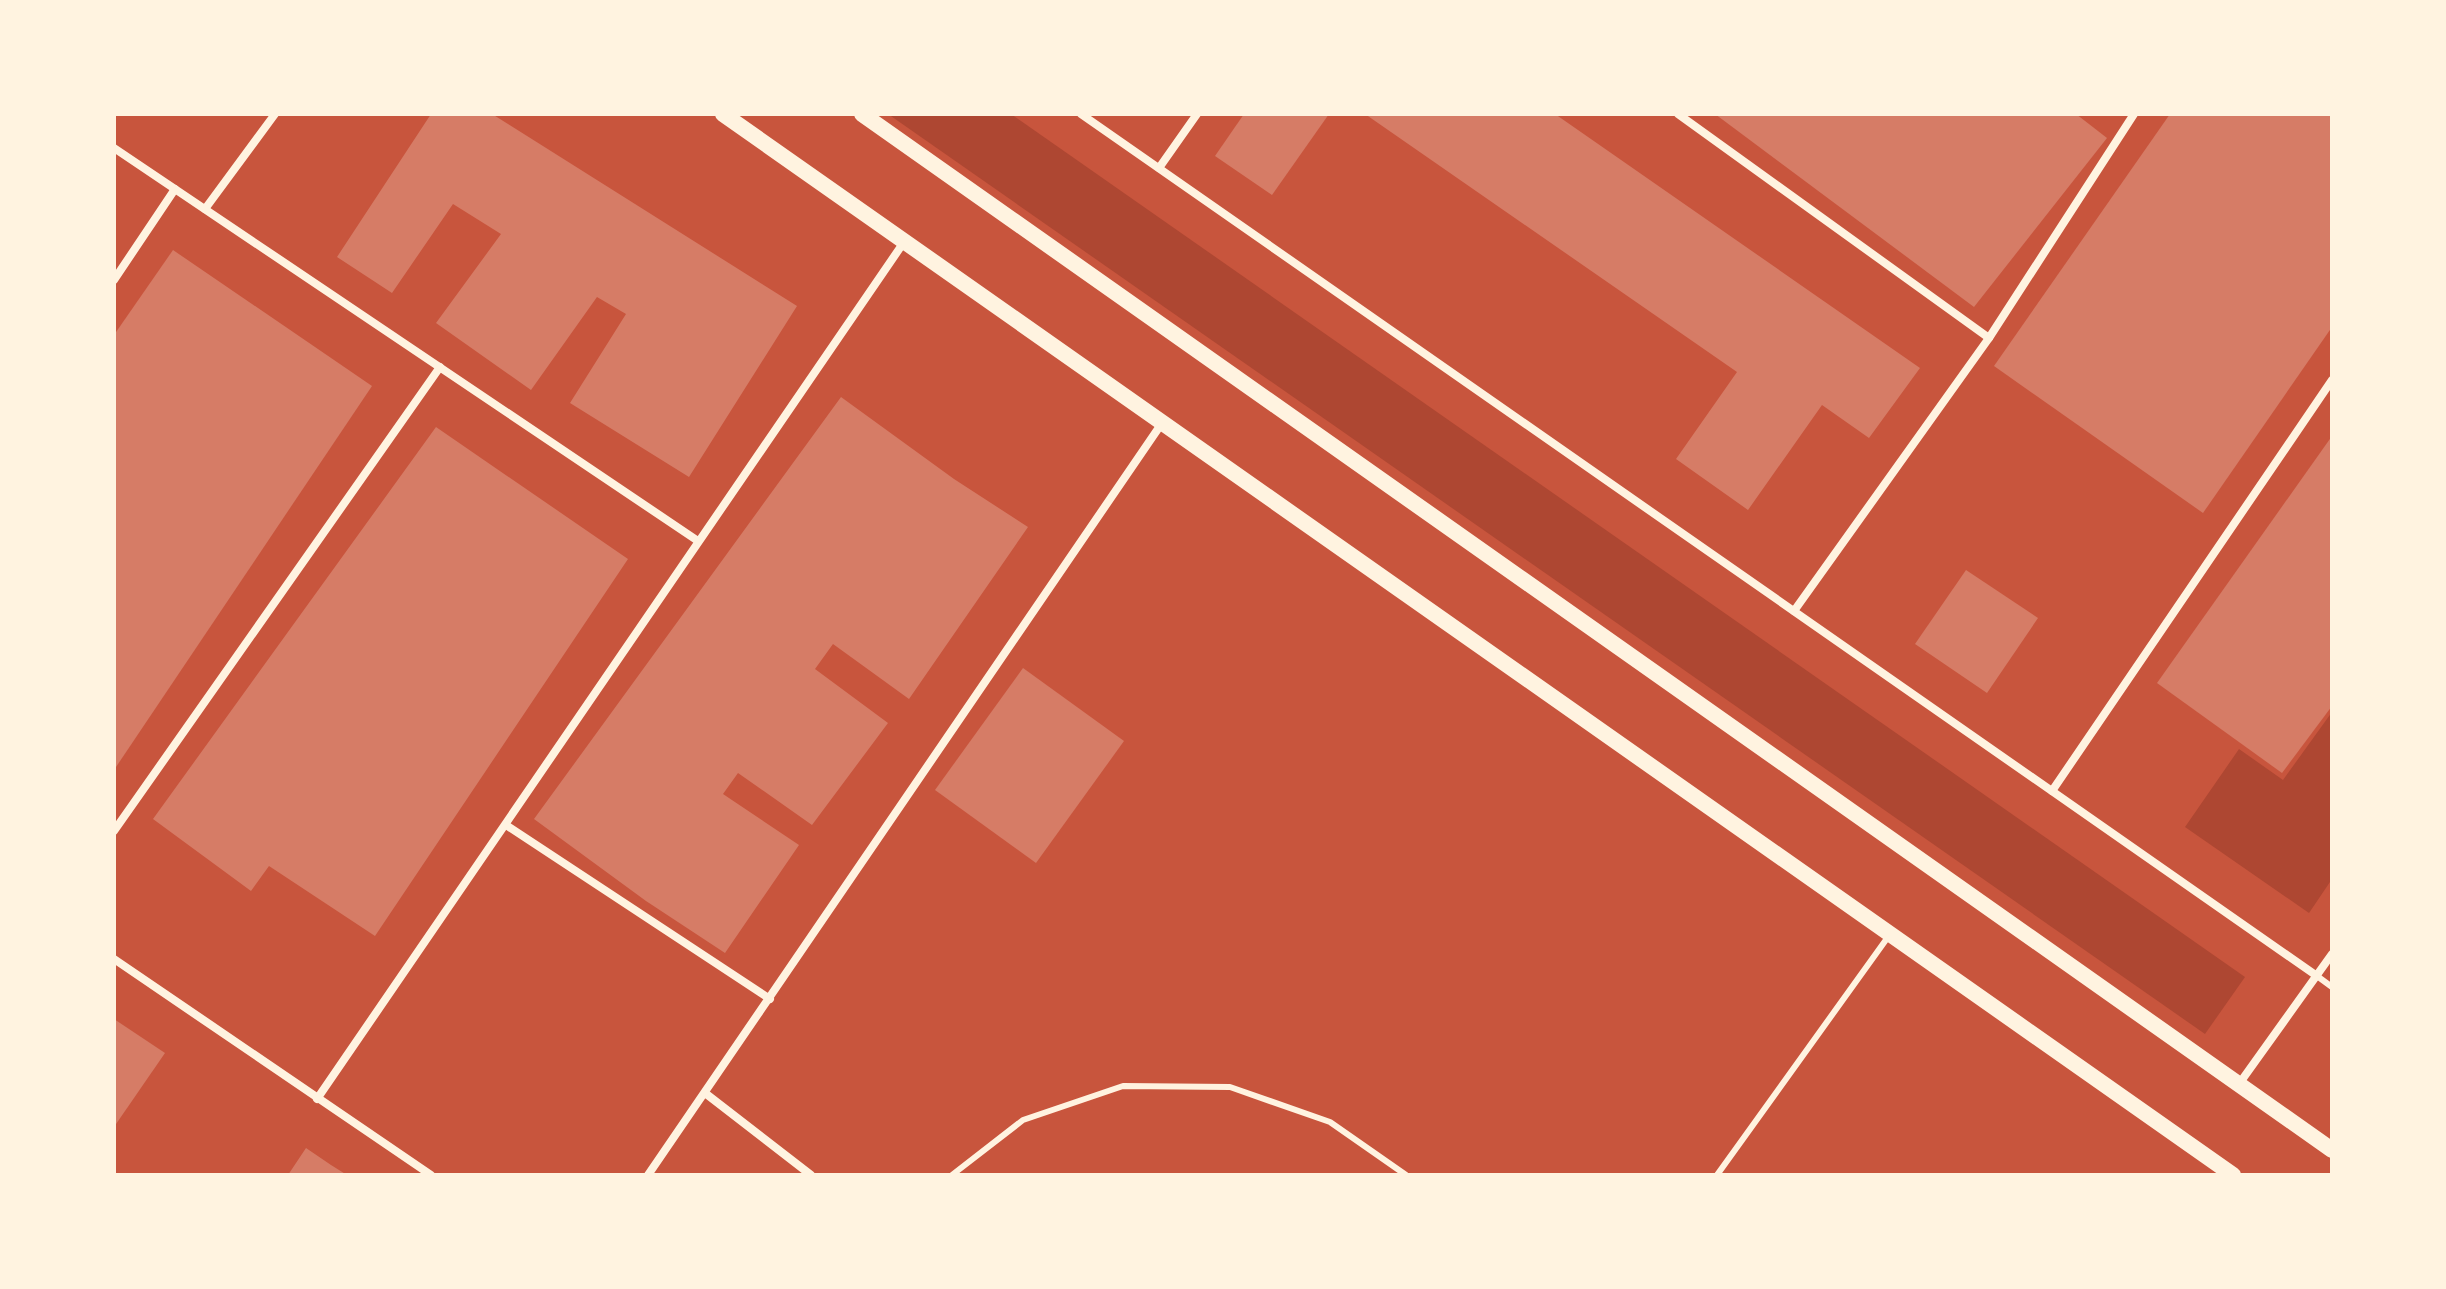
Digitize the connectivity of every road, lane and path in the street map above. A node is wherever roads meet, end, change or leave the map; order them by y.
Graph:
1 (275, 114) edge
2 (723, 114) edge
3 (862, 114) edge
4 (1081, 114) edge
5 (1197, 114) edge
6 (1678, 114) edge
7 (2134, 114) edge
8 (114, 148) edge
9 (1159, 168) junction
10 (175, 189) junction
11 (205, 209) junction
12 (904, 241) junction
13 (114, 280) edge
14 (1989, 338) junction
15 (440, 367) junction
16 (2332, 380) edge
17 (1162, 422) junction
18 (698, 541) junction
19 (1794, 611) junction
20 (2052, 791) junction
21 (506, 825) junction
22 (114, 831) edge
23 (1890, 934) junction
24 (2332, 954) edge
25 (114, 959) edge
26 (2317, 976) junction
27 (2332, 987) edge
28 (770, 999) junction
29 (2239, 1084) junction
30 (705, 1093) junction
31 (317, 1099) junction
32 (2332, 1150) edge
33 (431, 1175) edge
34 (648, 1175) edge
35 (811, 1175) edge
36 (952, 1175) edge
37 (1406, 1175) edge
38 (1717, 1175) edge
39 (2233, 1175) edge

1 - 11 street
2 - 12 main road
3 - 29 main road
4 - 9 street
5 - 9 street
6 - 14 street
7 - 14 street
8 - 10 street
9 - 19 street
10 - 11 street
10 - 13 street
11 - 15 street
12 - 17 main road
12 - 18 street
14 - 19 street
15 - 18 street
15 - 22 street
16 - 20 street
17 - 23 main road
17 - 28 street
18 - 21 street
19 - 20 street
20 - 26 street
21 - 28 street
21 - 31 street
23 - 38 lane
23 - 39 main road
24 - 26 street
25 - 31 street
26 - 27 lane
26 - 29 street
28 - 30 street
29 - 32 main road
30 - 34 street
30 - 35 street
31 - 33 street
36 - 37 lane

